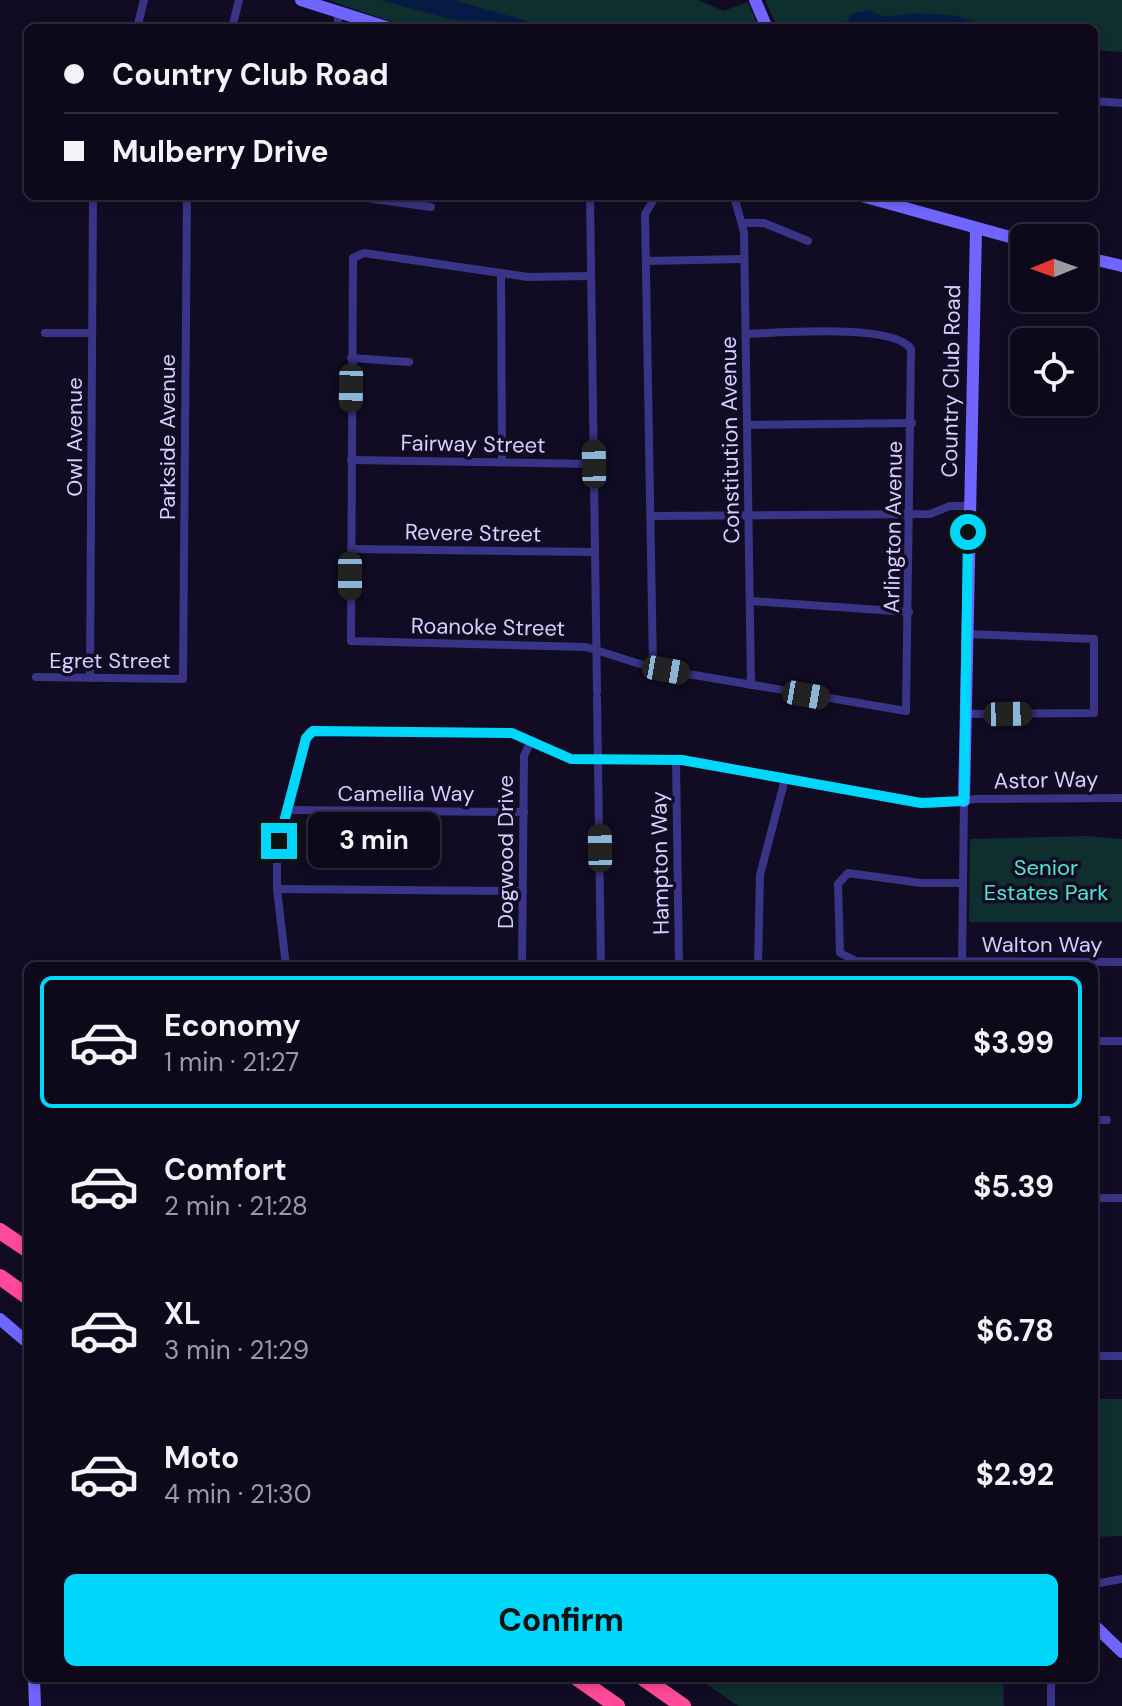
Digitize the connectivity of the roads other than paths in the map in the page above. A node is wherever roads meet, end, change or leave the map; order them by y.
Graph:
1 (144, 0) edge
2 (239, 0) edge
3 (755, 0) edge
4 (308, 1) edge
5 (339, 12) junction
6 (138, 24) edge
7 (233, 24) edge
8 (338, 24) edge
9 (376, 24) edge
10 (765, 24) edge
11 (1098, 101) edge
12 (1122, 103) edge
13 (93, 200) edge
14 (187, 200) edge
15 (381, 200) edge
16 (590, 200) edge
17 (654, 200) edge
18 (735, 200) edge
19 (876, 200) edge
20 (431, 207) dead end
21 (742, 223) junction
22 (976, 229) junction
23 (1010, 238) edge
24 (808, 241) dead end
25 (744, 259) junction
26 (1098, 260) edge
27 (646, 261) junction
28 (1122, 266) edge
29 (501, 274) junction
30 (590, 276) junction
31 (45, 333) dead end
32 (92, 333) junction
33 (746, 334) junction
34 (351, 358) junction
35 (409, 362) dead end
36 (912, 423) junction
37 (747, 425) junction
38 (351, 460) junction
39 (502, 462) junction
40 (594, 464) junction
41 (969, 506) junction
42 (911, 514) junction
43 (748, 515) junction
44 (652, 516) junction
45 (351, 549) junction
46 (595, 552) junction
47 (750, 601) junction
48 (909, 612) junction
49 (966, 634) junction
50 (597, 651) junction
51 (653, 668) junction
52 (36, 677) dead end
53 (90, 678) junction
54 (183, 679) joint
55 (751, 685) junction
56 (906, 711) joint
57 (965, 714) junction
58 (531, 741) junction
59 (599, 760) junction
60 (676, 760) junction
61 (785, 779) junction
62 (1122, 798) edge
63 (964, 801) junction
64 (289, 810) junction
65 (524, 812) junction
66 (962, 883) junction
67 (277, 889) junction
68 (523, 891) junction
69 (286, 962) edge
70 (522, 962) edge
71 (601, 962) edge
72 (679, 962) edge
73 (758, 962) edge
74 (906, 962) edge
75 (962, 962) edge
76 (1098, 962) edge
77 (1122, 962) edge
78 (1098, 1041) edge
79 (1122, 1041) edge
80 (1098, 1120) edge
81 (1107, 1120) dead end
82 (1098, 1198) edge
83 (1122, 1198) edge
84 (0, 1231) edge
85 (24, 1247) edge
86 (0, 1277) edge
87 (24, 1294) edge
88 (0, 1319) edge
89 (24, 1340) edge
90 (1098, 1356) edge
91 (1122, 1356) edge
92 (1122, 1579) edge
93 (1098, 1582) edge
94 (1098, 1629) edge
95 (1122, 1652) edge
96 (34, 1682) edge
97 (583, 1682) edge
98 (649, 1682) edge
99 (1051, 1682) edge
100 (35, 1706) edge
101 (617, 1706) edge
102 (683, 1706) edge
103 (1051, 1706) edge

1 - 6 street
2 - 7 street
3 - 10 street
4 - 5 street
5 - 8 street
5 - 9 street
11 - 12 street
13 - 32 street, Owl Avenue
14 - 54 street, Parkside Avenue
15 - 20 street
16 - 30 street
17 - 27 street
18 - 21 street, Constitution Avenue
19 - 22 street
21 - 24 street
21 - 25 street, Constitution Avenue
22 - 23 street
22 - 41 street, Country Club Road
25 - 27 street
25 - 33 street, Constitution Avenue
26 - 28 street
27 - 44 street
29 - 30 street
29 - 34 street
29 - 39 street
30 - 40 street
31 - 32 street
32 - 53 street, Owl Avenue
33 - 36 street, Arlington Avenue
33 - 37 street, Constitution Avenue
34 - 35 street
34 - 38 street
36 - 37 street
36 - 42 street, Arlington Avenue
37 - 43 street, Constitution Avenue
38 - 39 street, Fairway Street
38 - 45 street
39 - 40 street, Fairway Street
40 - 46 street
41 - 42 street
41 - 49 street, Country Club Road
42 - 43 street
42 - 48 street, Arlington Avenue
43 - 44 street
43 - 47 street, Constitution Avenue
44 - 51 street
45 - 46 street, Revere Street
45 - 50 street, Roanoke Street
46 - 50 street
47 - 48 street
47 - 55 street, Constitution Avenue
48 - 56 street, Arlington Avenue
49 - 57 street, Country Club Road
49 - 57 street
50 - 51 street, Roanoke Street
50 - 59 street
51 - 55 street, Roanoke Street
52 - 53 street, Egret Street
53 - 54 street, Egret Street
55 - 56 street, Roanoke Street
57 - 63 street, Country Club Road
58 - 59 street, Astor Way
58 - 64 street, Astor Way
58 - 65 street, Dogwood Drive
59 - 60 street, Astor Way
59 - 71 street
60 - 61 street, Astor Way
60 - 72 street, Hampton Way
61 - 63 street, Astor Way
61 - 73 street
62 - 63 street, Astor Way
63 - 66 street, Country Club Road
64 - 65 street, Camellia Way
64 - 67 street
65 - 68 street, Dogwood Drive
66 - 74 street, Walton Way
66 - 75 street, Country Club Road
67 - 68 street
67 - 69 street
68 - 70 street, Dogwood Drive
76 - 77 street, Walton Way
78 - 79 street
80 - 81 street
82 - 83 street
84 - 85 highway
86 - 87 highway
88 - 89 street
90 - 91 street
92 - 93 street
94 - 95 street
96 - 100 street
97 - 101 highway
98 - 102 highway
99 - 103 street

